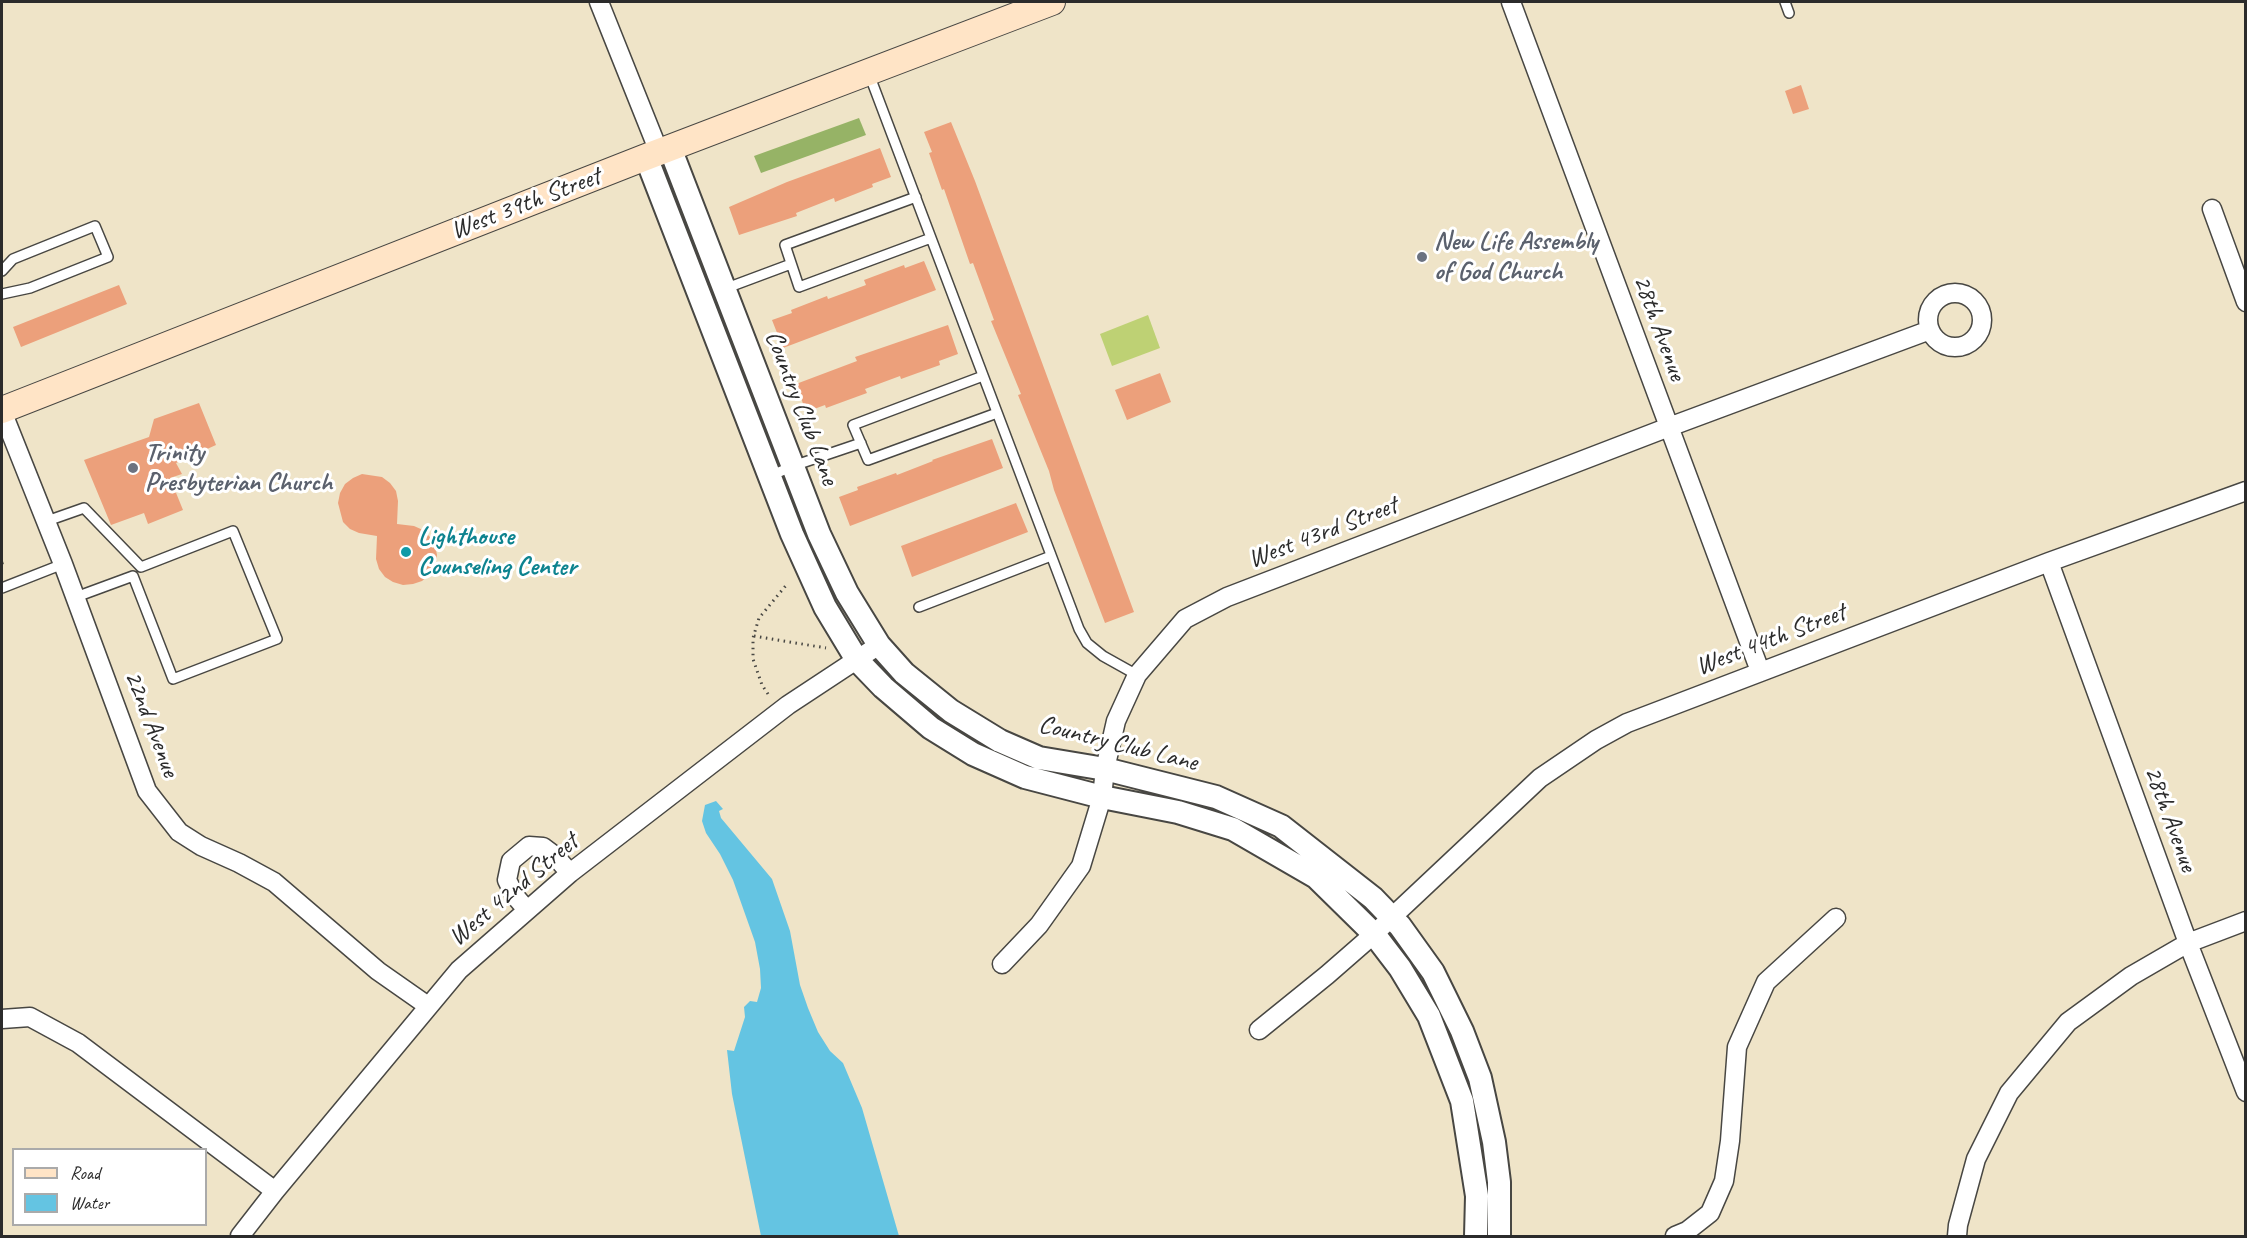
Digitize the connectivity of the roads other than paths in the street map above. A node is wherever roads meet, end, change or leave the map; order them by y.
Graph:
1 (599, 2) edge
2 (1052, 2) edge
3 (1511, 2) edge
4 (1785, 2) edge
5 (1789, 13) dead end
6 (868, 72) junction
7 (658, 152) junction
8 (916, 197) junction
9 (2212, 209) dead end
10 (931, 238) junction
11 (791, 264) junction
12 (2, 271) edge
13 (724, 289) junction
14 (2, 294) edge
15 (2246, 302) edge
16 (1930, 330) dead end
17 (983, 376) junction
18 (2, 411) edge
19 (997, 413) junction
20 (1669, 427) junction
21 (861, 443) junction
22 (792, 466) junction
23 (770, 476) junction
24 (2246, 491) edge
25 (47, 521) junction
26 (1051, 556) junction
27 (2049, 562) junction
28 (63, 564) junction
29 (2, 588) edge
30 (75, 597) junction
31 (919, 607) dead end
32 (879, 645) junction
33 (857, 660) junction
34 (1760, 671) junction
35 (1137, 675) junction
36 (1105, 769) junction
37 (1102, 797) junction
38 (570, 873) junction
39 (527, 910) junction
40 (1391, 917) junction
41 (1836, 918) dead end
42 (2246, 921) edge
43 (1374, 934) junction
44 (2188, 943) junction
45 (1002, 964) dead end
46 (428, 1006) junction
47 (2, 1019) edge
48 (1259, 1030) dead end
49 (2246, 1092) edge
50 (275, 1191) junction
51 (240, 1236) edge
52 (1476, 1236) edge
53 (1499, 1236) edge
54 (1675, 1236) edge
55 (1957, 1236) edge

1 - 7 street, Country Club Lane
2 - 6 main road, West 39th Street
3 - 20 street, 28th Avenue
4 - 5 lane
6 - 7 main road, West 39th Street
6 - 8 lane
7 - 13 street, Country Club Lane
7 - 18 main road, West 39th Street
7 - 23 street, Country Club Lane
8 - 10 lane
8 - 11 lane
9 - 15 street
10 - 11 lane
10 - 17 lane
11 - 13 lane
12 - 14 lane
13 - 22 street, Country Club Lane
16 - 20 street, West 43rd Street
17 - 19 lane
17 - 21 lane
18 - 25 street, 22nd Avenue
19 - 21 lane
19 - 26 lane
20 - 34 street, 28th Avenue
20 - 35 street, West 43rd Street
21 - 22 lane
22 - 23 lane
22 - 32 street, Country Club Lane
23 - 33 street, Country Club Lane
24 - 27 street, West 44th Street
25 - 28 street, 22nd Avenue
25 - 30 lane
26 - 31 lane
26 - 35 lane
27 - 34 street, West 44th Street
27 - 44 street, 28th Avenue
28 - 29 lane
28 - 30 street, 22nd Avenue
30 - 46 street, 22nd Avenue
32 - 33 street, West 42nd Street
32 - 36 street, Country Club Lane
33 - 37 street, Country Club Lane
33 - 38 street, West 42nd Street
34 - 40 street, West 44th Street
35 - 36 street, West 43rd Street
36 - 37 street, West 43rd Street
36 - 40 street, Country Club Lane
37 - 43 street, Country Club Lane
37 - 45 street, West 43rd Street
38 - 39 street, West 42nd Street
38 - 39 street
39 - 46 street, West 42nd Street
40 - 43 street, West 44th Street
40 - 53 street, Country Club Lane
41 - 54 street
42 - 44 street
43 - 48 street, West 44th Street
43 - 52 street, Country Club Lane
44 - 49 street, 28th Avenue
44 - 55 street
46 - 50 street, West 42nd Street
47 - 50 street
50 - 51 street, West 42nd Street

